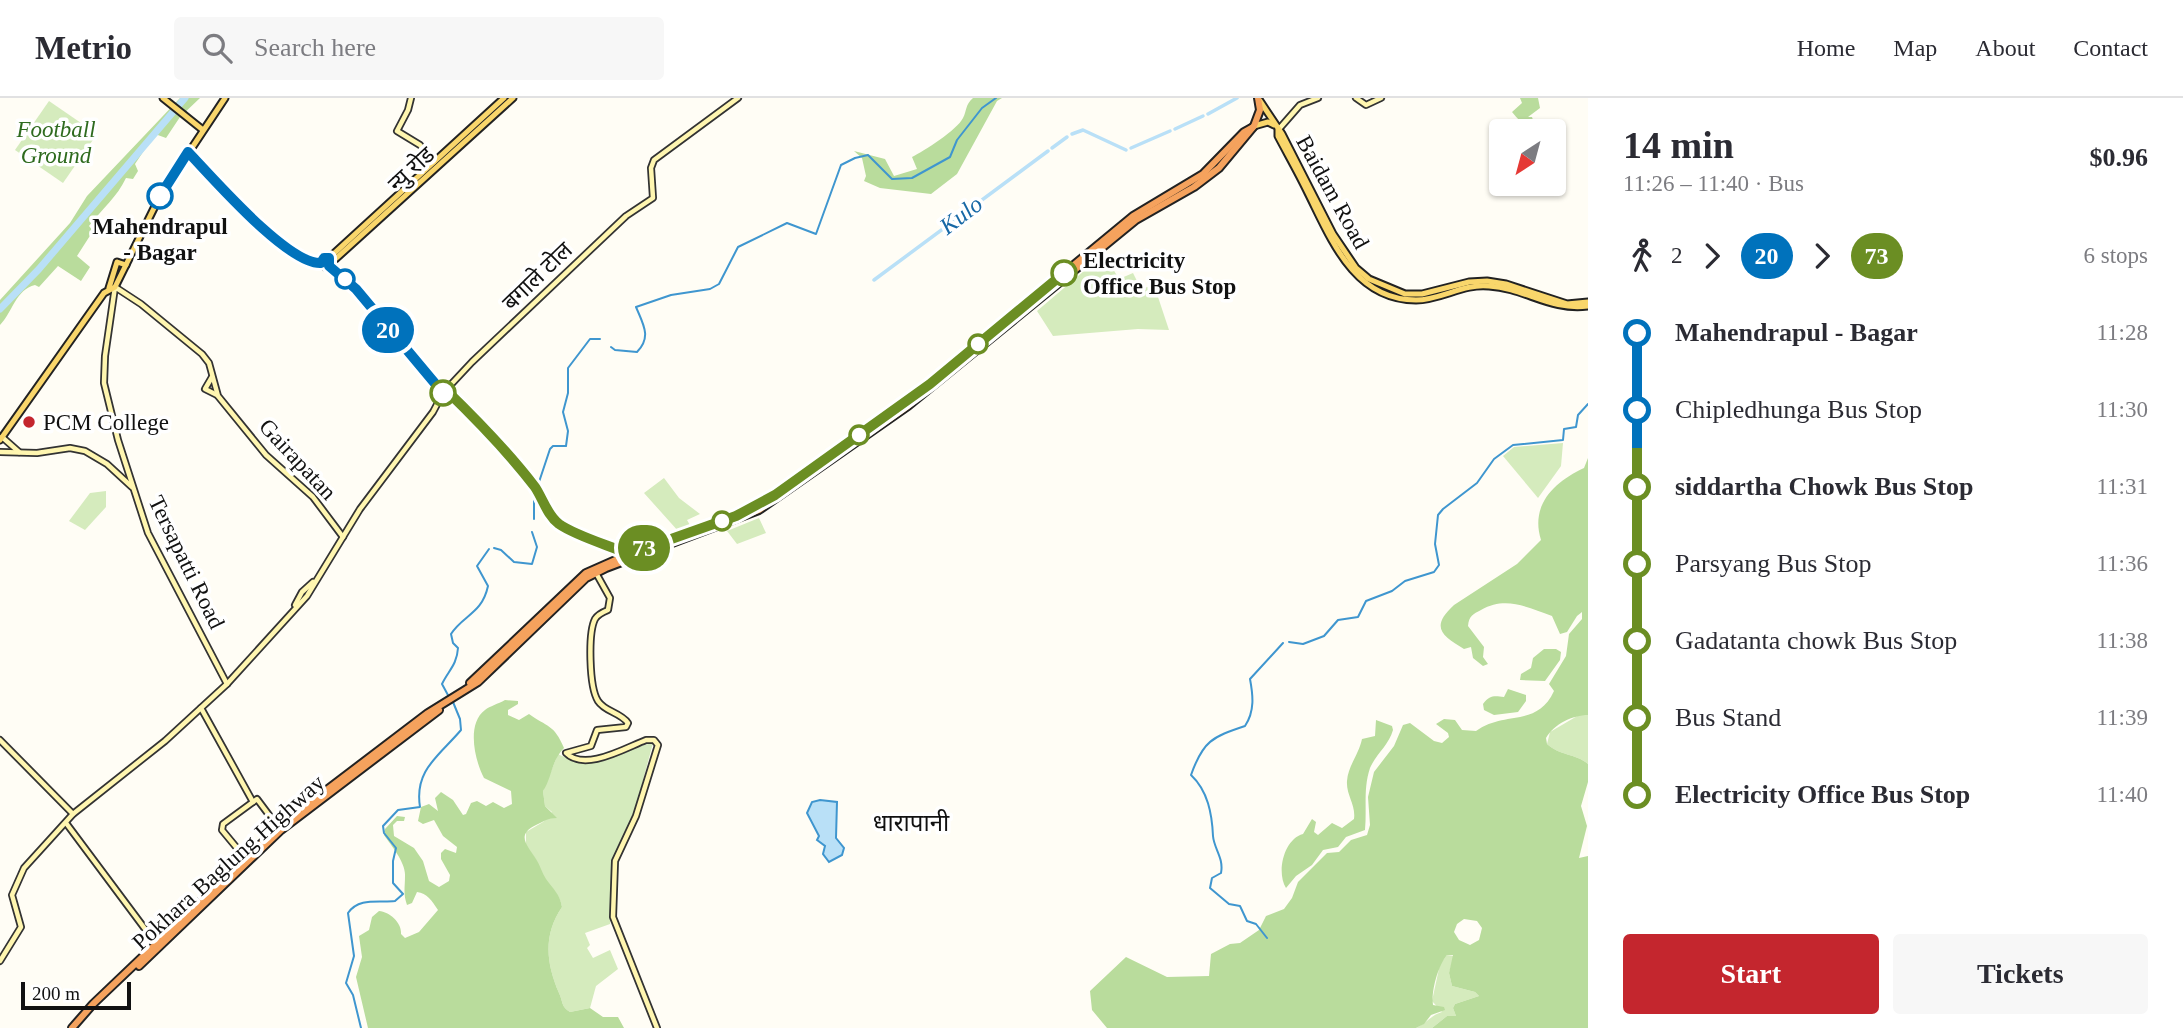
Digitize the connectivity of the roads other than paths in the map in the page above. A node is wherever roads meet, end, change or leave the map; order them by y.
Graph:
1 (163, 98) edge
2 (225, 98) edge
3 (411, 98) edge
4 (503, 98) edge
5 (513, 98) edge
6 (738, 98) edge
7 (1258, 98) edge
8 (1318, 98) edge
9 (1356, 98) edge
10 (1381, 98) edge
11 (1254, 126) junction
12 (1277, 128) junction
13 (203, 130) junction
14 (188, 152) junction
15 (435, 162) junction
16 (330, 263) junction
17 (112, 287) junction
18 (1588, 304) edge
19 (212, 377) junction
20 (445, 392) junction
21 (218, 396) junction
22 (1, 439) edge
23 (0, 452) edge
24 (19, 453) junction
25 (132, 487) junction
26 (343, 537) junction
27 (630, 556) junction
28 (595, 571) junction
29 (227, 684) junction
30 (201, 708) junction
31 (439, 708) junction
32 (0, 740) edge
33 (253, 802) junction
34 (73, 814) junction
35 (66, 822) junction
36 (278, 827) junction
37 (246, 859) junction
38 (157, 945) junction
39 (0, 961) edge
40 (72, 1028) edge
41 (78, 1028) edge
42 (657, 1028) edge

1 - 13 main road
2 - 13 main road
3 - 15 main road
4 - 15 main road, न्यु रोड
5 - 16 main road, न्यु रोड
6 - 20 main road, बगाले टोल
7 - 11 highway
7 - 12 main road, Baidam Road
8 - 12 main road
9 - 10 main road
11 - 12 main road
11 - 27 highway
12 - 18 main road, Baidam Road
13 - 14 main road
14 - 16 main road
14 - 17 main road
15 - 16 main road, न्यु रोड
16 - 20 main road
17 - 19 main road, Gairapatan
17 - 22 main road
17 - 25 main road, Tersapatti Road
19 - 21 main road, Gairapatan
19 - 21 main road
20 - 26 main road, बगाले टोल
20 - 27 main road
21 - 26 main road, Gairapatan
22 - 24 main road
23 - 24 main road
24 - 25 main road
25 - 29 main road, Tersapatti Road
26 - 29 main road, बगाले टोल
27 - 28 highway
28 - 31 highway
28 - 42 main road
29 - 30 main road, बगाले टोल
30 - 33 main road
30 - 34 main road, बगाले टोल
31 - 36 highway, Pokhara Baglung Highway
31 - 37 highway, Pokhara Baglung Highway
32 - 34 main road
33 - 36 main road
33 - 37 main road
34 - 35 main road, बगाले टोल
35 - 38 main road
35 - 39 main road, बगाले टोल
36 - 37 highway, Pokhara Baglung Highway
37 - 38 highway, Pokhara Baglung Highway
38 - 40 highway, Pokhara Baglung Highway
38 - 41 highway, Pokhara Baglung Highway

